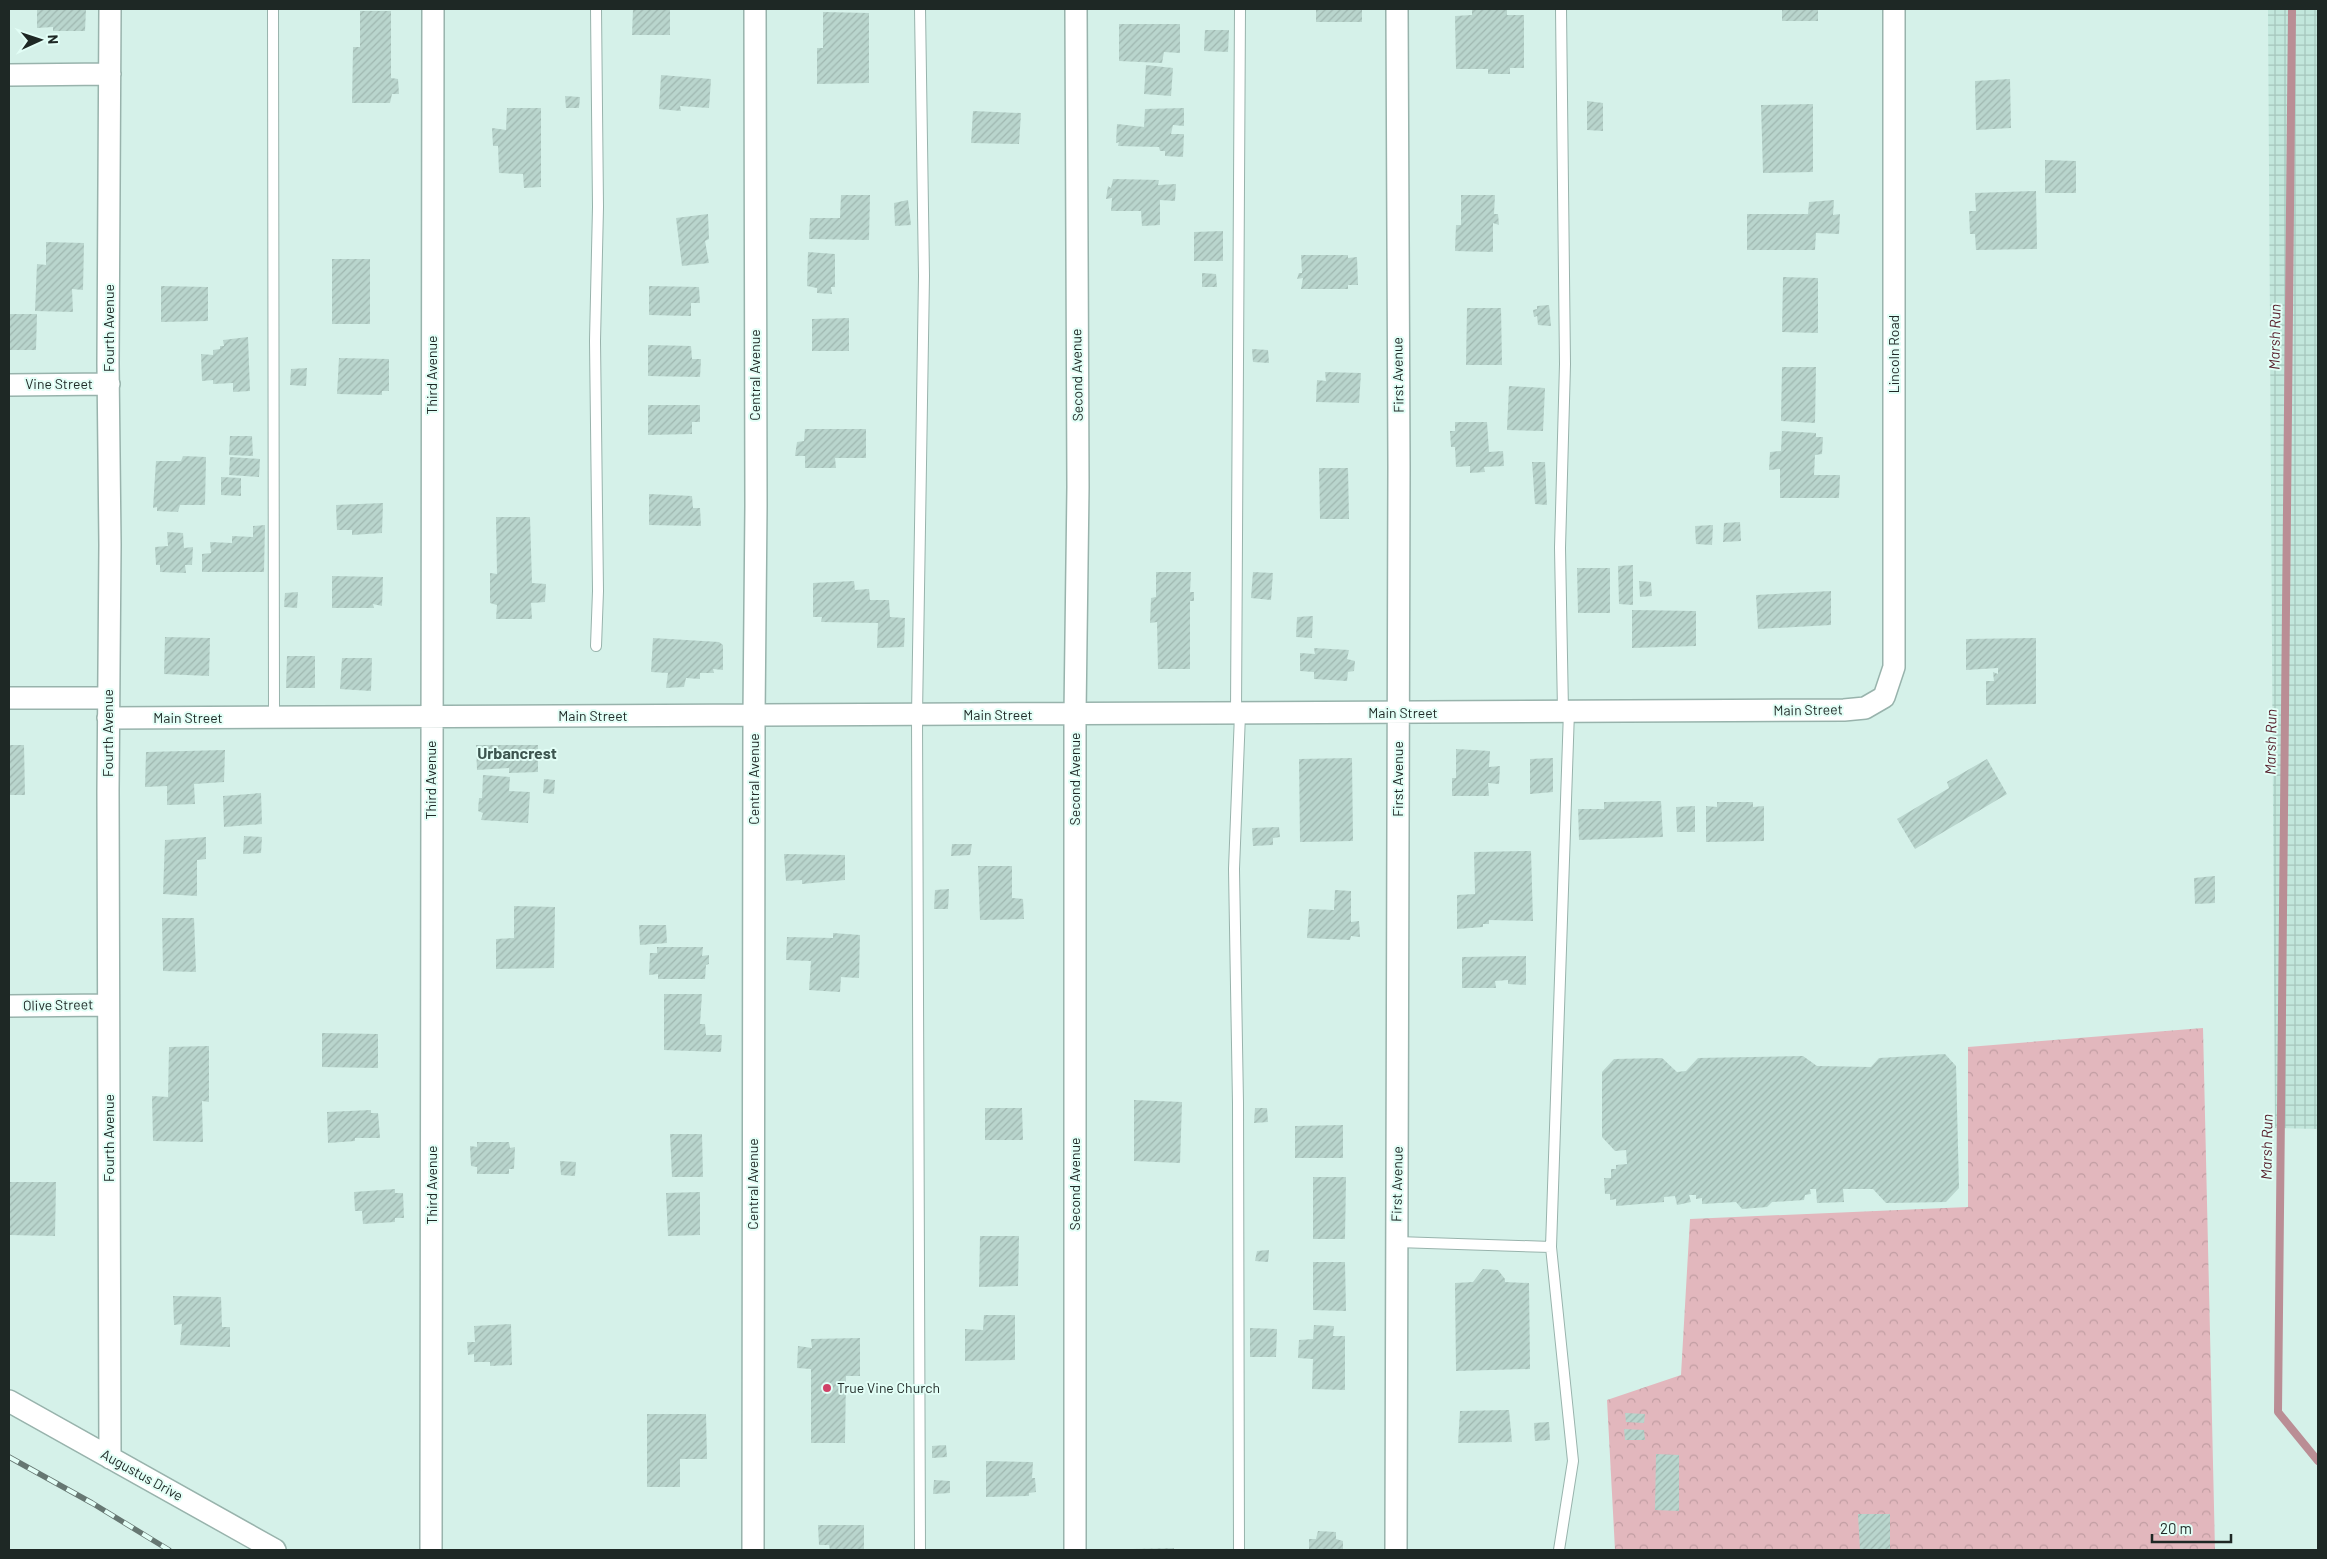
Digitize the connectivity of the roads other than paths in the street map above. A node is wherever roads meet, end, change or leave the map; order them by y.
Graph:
1 (110, 9) edge
2 (273, 9) edge
3 (432, 9) edge
4 (596, 9) edge
5 (755, 9) edge
6 (920, 9) edge
7 (1076, 9) edge
8 (1240, 9) edge
9 (1397, 9) edge
10 (1561, 9) edge
11 (1894, 9) edge
12 (110, 74) junction
13 (9, 75) edge
14 (110, 384) junction
15 (9, 385) edge
16 (596, 646) dead end
17 (1884, 697) joint
18 (9, 698) edge
19 (108, 708) junction
20 (1566, 711) junction
21 (1238, 713) junction
22 (1398, 713) junction
23 (1075, 714) junction
24 (917, 715) junction
25 (431, 716) junction
26 (754, 716) junction
27 (274, 717) junction
28 (108, 1005) junction
29 (9, 1006) edge
30 (1396, 1242) junction
31 (1551, 1247) junction
32 (9, 1401) edge
33 (110, 1458) junction
34 (275, 1550) edge
35 (431, 1550) edge
36 (753, 1550) edge
37 (920, 1550) edge
38 (1075, 1550) edge
39 (1239, 1550) edge
40 (1396, 1550) edge
41 (1559, 1550) edge

1 - 12 street, Fourth Avenue
2 - 27 lane
3 - 25 street, Third Avenue
4 - 16 lane
5 - 26 street, Central Avenue
6 - 24 lane
7 - 23 street, Second Avenue
8 - 21 lane
9 - 22 street, First Avenue
10 - 20 lane
11 - 17 street, Lincoln Road
12 - 13 street
12 - 14 street, Fourth Avenue
14 - 15 street, Vine Street
14 - 19 street, Fourth Avenue
17 - 20 street, Main Street
18 - 19 street, Main Street
19 - 27 street, Main Street
19 - 28 street, Fourth Avenue
20 - 22 street, Main Street
20 - 31 lane
21 - 22 street, Main Street
21 - 23 street, Main Street
21 - 39 lane
22 - 30 street, First Avenue
23 - 24 street, Main Street
23 - 38 street, Second Avenue
24 - 26 street, Main Street
24 - 37 lane
25 - 26 street, Main Street
25 - 27 street, Main Street
25 - 35 street, Third Avenue
26 - 36 street, Central Avenue
28 - 29 street, Olive Street
28 - 33 street, Fourth Avenue
30 - 31 lane
30 - 40 street, First Avenue
31 - 41 lane
32 - 33 street, Augustus Drive
33 - 34 street, Augustus Drive

